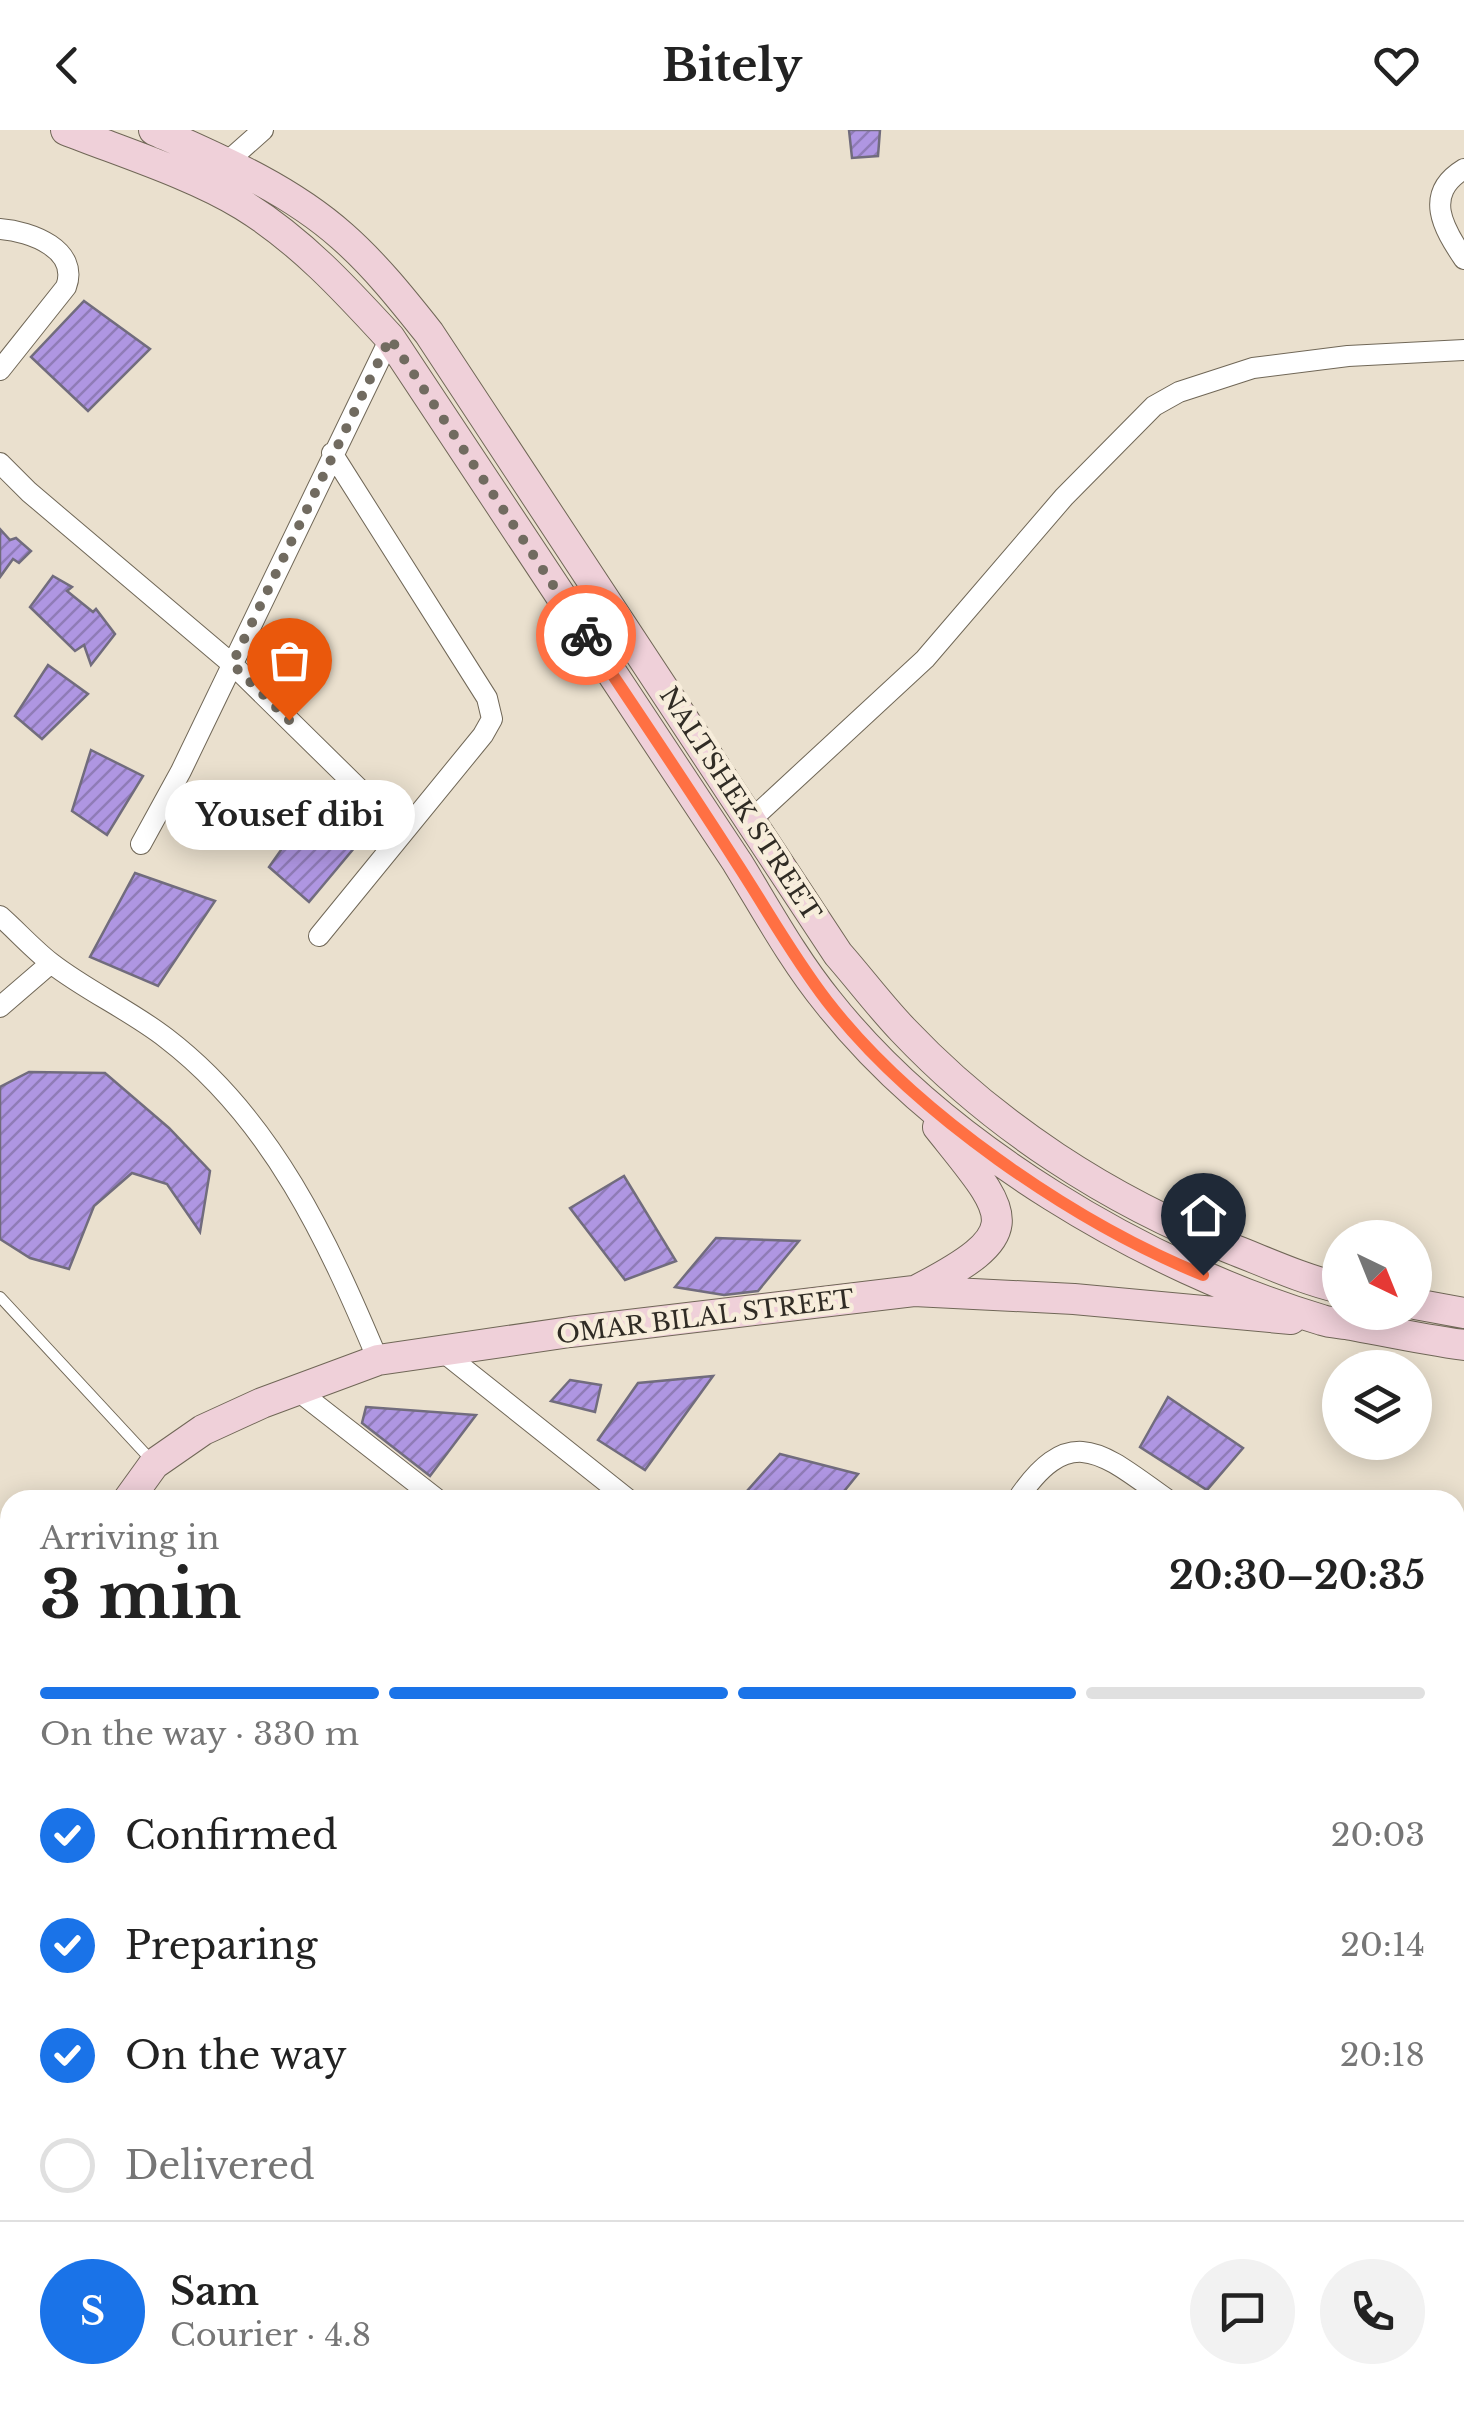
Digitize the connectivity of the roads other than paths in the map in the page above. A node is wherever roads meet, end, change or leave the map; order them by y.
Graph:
1 (66, 130) edge
2 (154, 130) edge
3 (263, 130) edge
4 (227, 162) junction
5 (1464, 169) edge
6 (0, 229) edge
7 (1464, 259) edge
8 (390, 338) junction
9 (1464, 350) edge
10 (0, 370) edge
11 (332, 453) junction
12 (0, 464) edge
13 (232, 664) junction
14 (752, 819) junction
15 (402, 831) junction
16 (141, 844) dead end
17 (0, 916) edge
18 (319, 936) dead end
19 (51, 963) junction
20 (0, 1007) edge
21 (895, 1074) junction
22 (1322, 1282) edge
23 (914, 1291) junction
24 (0, 1297) edge
25 (1432, 1307) edge
26 (1464, 1312) edge
27 (1322, 1320) edge
28 (1322, 1321) edge
29 (1367, 1330) edge
30 (1464, 1345) edge
31 (442, 1352) junction
32 (378, 1360) junction
33 (296, 1390) junction
34 (154, 1464) junction
35 (135, 1490) edge
36 (425, 1490) edge
37 (616, 1490) edge
38 (1024, 1490) edge
39 (1154, 1490) edge

1 - 8 main road, NALTSHEK STREET
2 - 4 main road, NALTSHEK STREET
3 - 4 street
4 - 14 main road, NALTSHEK STREET
5 - 7 street
6 - 10 street
8 - 11 street
8 - 21 main road, NALTSHEK STREET
9 - 14 street
11 - 13 street
11 - 15 street
12 - 13 street
13 - 15 street
13 - 16 street
14 - 22 main road, NALTSHEK STREET
15 - 18 street
17 - 19 street
19 - 20 street
19 - 32 street
21 - 23 main road
21 - 27 main road, NALTSHEK STREET
23 - 28 main road, OMAR BILAL STREET
23 - 31 main road, OMAR BILAL STREET
24 - 34 lane
25 - 26 main road
29 - 30 main road, NALTSHEK STREET
31 - 32 main road, OMAR BILAL STREET
31 - 37 street
32 - 33 main road, OMAR BILAL STREET
33 - 34 main road, OMAR BILAL STREET
33 - 36 street
34 - 35 main road, OMAR BILAL STREET
38 - 39 street

